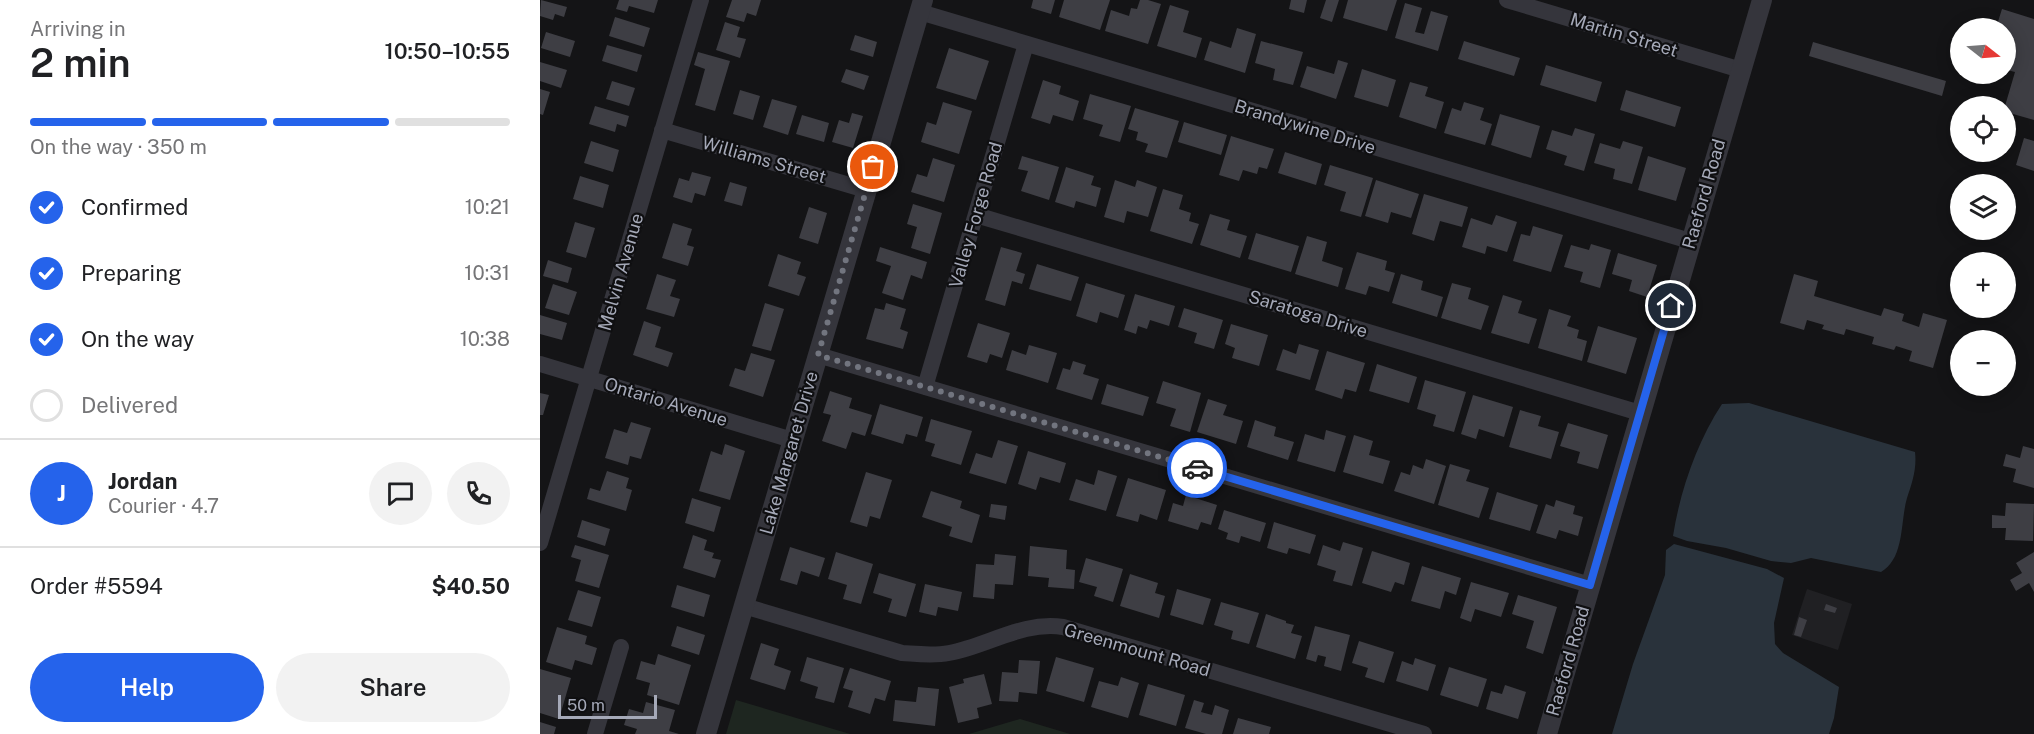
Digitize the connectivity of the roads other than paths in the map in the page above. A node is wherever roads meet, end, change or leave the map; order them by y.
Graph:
1 (701, 0) edge
2 (1507, 0) edge
3 (1762, 0) edge
4 (921, 6) edge
5 (1026, 44) junction
6 (1741, 70) junction
7 (663, 130) junction
8 (866, 190) junction
9 (976, 215) junction
10 (1690, 241) junction
11 (818, 355) junction
12 (540, 364) edge
13 (589, 379) junction
14 (926, 387) junction
15 (1640, 413) junction
16 (792, 440) junction
17 (540, 543) edge
18 (1590, 585) junction
19 (744, 606) junction
20 (621, 646) dead end
21 (595, 734) edge
22 (706, 734) edge
23 (1424, 734) edge
24 (1546, 734) edge

1 - 7 street, Melvin Avenue
2 - 6 street, Martin Street
3 - 6 street, Raeford Road
4 - 5 street, Brandywine Drive
4 - 8 street, Lake Margaret Drive
5 - 9 street, Valley Forge Road
5 - 10 street, Brandywine Drive
6 - 10 street, Raeford Road
7 - 8 street, Williams Street
7 - 13 street, Melvin Avenue
8 - 11 street, Lake Margaret Drive
9 - 14 street, Valley Forge Road
9 - 15 street, Saratoga Drive
10 - 15 street, Raeford Road
11 - 14 street
11 - 16 street, Lake Margaret Drive
12 - 13 street, Ontario Avenue
13 - 16 street, Ontario Avenue
13 - 17 street, Melvin Avenue
14 - 18 street
15 - 18 street, Raeford Road
16 - 19 street, Lake Margaret Drive
18 - 24 street, Raeford Road
19 - 22 street, Lake Margaret Drive
19 - 23 street, Greenmount Road
20 - 21 street

